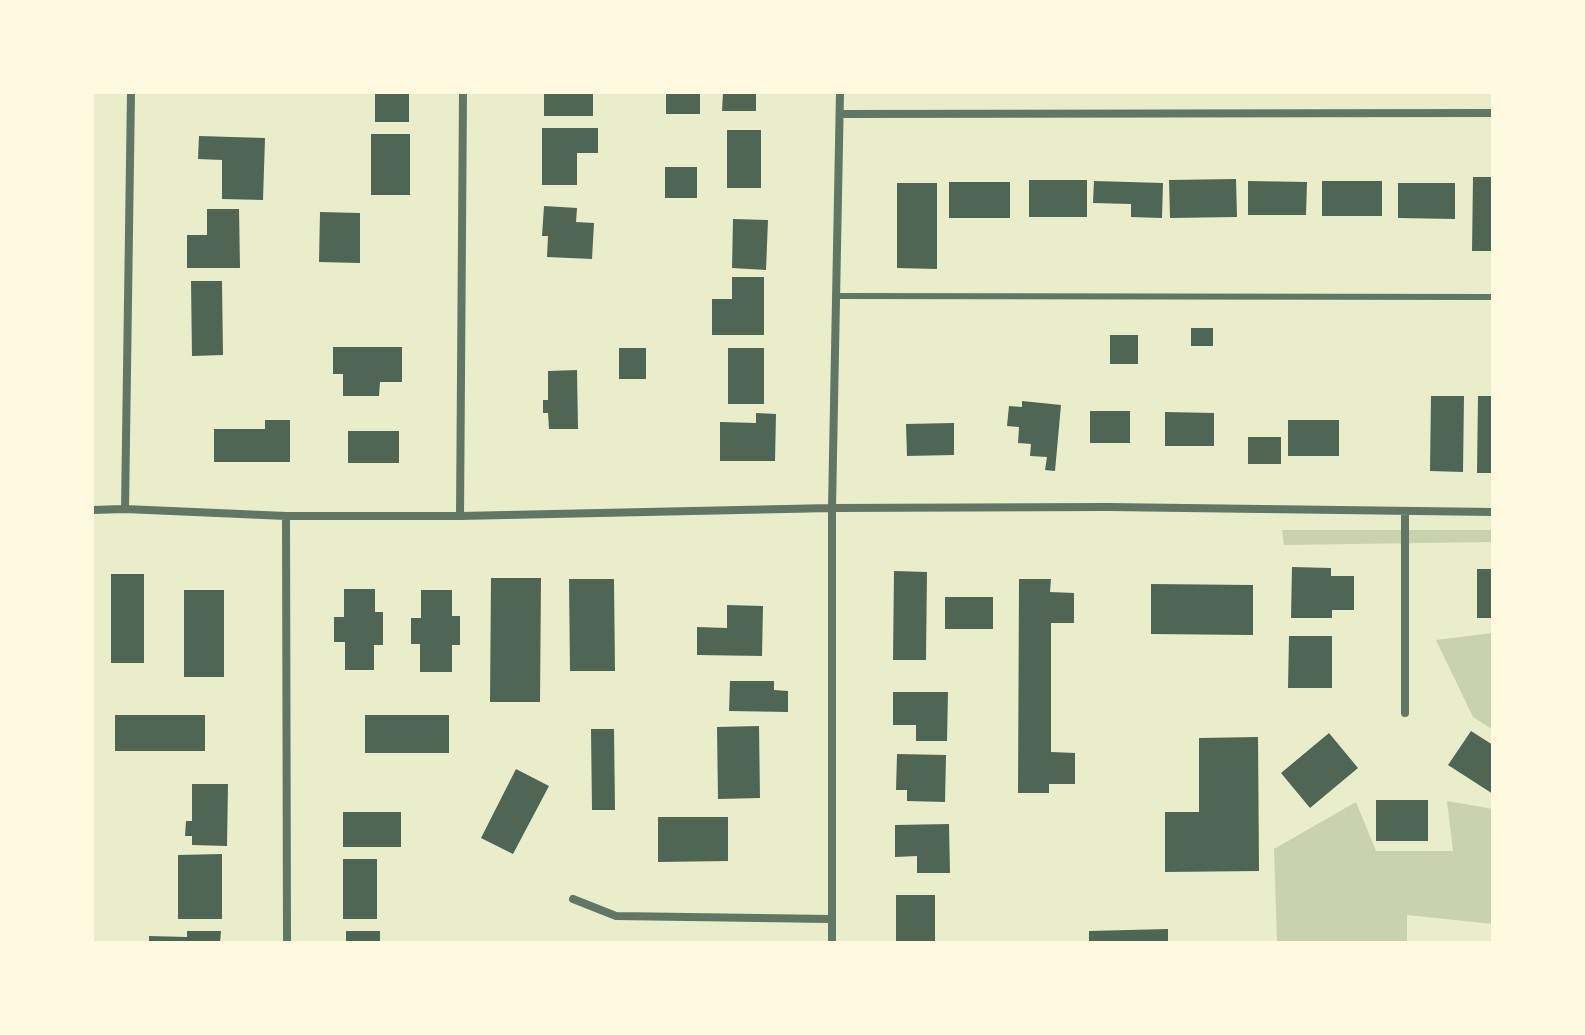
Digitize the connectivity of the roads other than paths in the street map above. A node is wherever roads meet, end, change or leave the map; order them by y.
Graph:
1 (131, 92) edge
2 (463, 92) edge
3 (840, 92) edge
4 (1493, 113) edge
5 (840, 114) junction
6 (836, 296) junction
7 (1493, 297) edge
8 (832, 508) junction
9 (125, 509) junction
10 (92, 510) edge
11 (1405, 512) junction
12 (1493, 512) edge
13 (286, 516) junction
14 (460, 516) junction
15 (1405, 713) dead end
16 (573, 899) dead end
17 (831, 919) junction
18 (287, 943) edge
19 (832, 943) edge

1 - 9 street
2 - 14 street
3 - 5 street
4 - 5 street
5 - 6 street
6 - 7 lane
6 - 8 street
8 - 11 street
8 - 14 street
8 - 17 street
9 - 10 street
9 - 13 street
11 - 12 street
11 - 15 street
13 - 14 street
13 - 18 street
16 - 17 street
17 - 19 street

